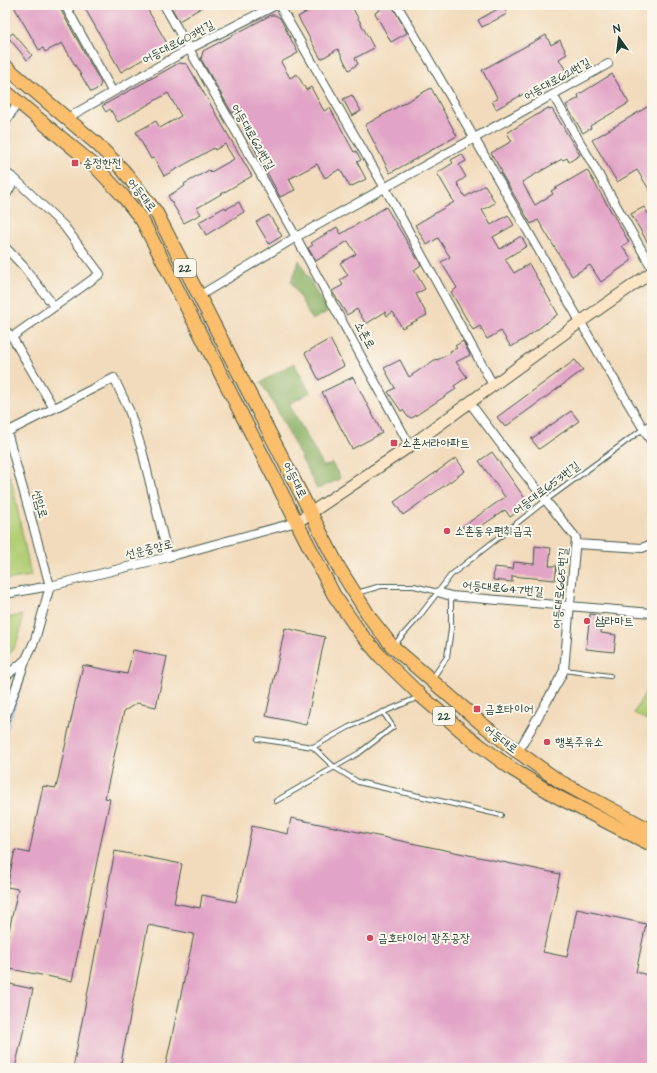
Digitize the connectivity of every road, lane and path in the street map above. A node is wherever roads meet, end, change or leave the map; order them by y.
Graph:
1 (65, 5) edge
2 (164, 5) edge
3 (277, 5) edge
4 (397, 5) edge
5 (189, 49) junction
6 (608, 64) dead end
7 (5, 66) edge
8 (5, 91) edge
9 (112, 92) junction
10 (553, 95) junction
11 (18, 102) junction
12 (67, 118) junction
13 (5, 123) edge
14 (475, 138) junction
15 (5, 172) edge
16 (15, 179) junction
17 (385, 188) junction
18 (5, 197) edge
19 (296, 237) junction
20 (5, 247) edge
21 (652, 268) edge
22 (652, 272) edge
23 (199, 296) junction
24 (54, 306) junction
25 (580, 322) junction
26 (5, 330) edge
27 (12, 337) junction
28 (493, 385) junction
29 (470, 403) junction
30 (53, 408) junction
31 (652, 421) edge
32 (644, 429) junction
33 (6, 430) edge
34 (652, 443) edge
35 (410, 446) junction
36 (545, 501) junction
37 (311, 512) junction
38 (297, 522) junction
39 (576, 544) junction
40 (652, 544) edge
41 (168, 557) junction
42 (50, 586) junction
43 (438, 592) junction
44 (354, 593) junction
45 (5, 594) edge
46 (451, 596) junction
47 (570, 606) junction
48 (652, 613) edge
49 (392, 646) junction
50 (26, 659) junction
51 (564, 670) junction
52 (610, 676) dead end
53 (5, 678) edge
54 (430, 680) junction
55 (421, 696) junction
56 (382, 712) junction
57 (5, 718) edge
58 (258, 739) dead end
59 (313, 748) junction
60 (518, 752) junction
61 (334, 767) junction
62 (276, 801) dead end
63 (501, 815) dead end
64 (652, 830) edge
65 (652, 845) edge

1 - 9 street
2 - 5 street, 어등대로621번길
3 - 5 street, 어등대로603번길
3 - 17 street
4 - 14 street
5 - 9 street, 어등대로603번길
5 - 19 street, 어등대로621번길
6 - 10 street, 어등대로621번길
7 - 12 main road, 어등대로 / 22
8 - 11 main road, 어등대로 / 22
9 - 12 street, 어등대로603번길
10 - 14 street, 어등대로621번길
10 - 21 street
11 - 13 street
11 - 38 main road, 어등대로 / 22
12 - 23 main road, 어등대로 / 22
14 - 17 street, 어등대로621번길
14 - 25 street
15 - 16 street
16 - 18 street
16 - 24 street
17 - 19 street, 어등대로621번길
17 - 28 street
19 - 23 street, 어등대로621번길
19 - 35 street, 소촌로
20 - 24 street
22 - 25 street
23 - 37 main road, 어등대로 / 22
24 - 27 street
25 - 28 street
25 - 32 street
26 - 27 street
27 - 30 street
28 - 29 street
29 - 35 street
29 - 36 street, 어등대로665번길
30 - 33 street
30 - 41 street
31 - 32 lane, 어등대로653번길
32 - 34 street
32 - 36 lane, 어등대로653번길
33 - 42 street, 선암로
35 - 37 street
36 - 39 street, 어등대로665번길
36 - 43 lane, 어등대로653번길
37 - 38 street
37 - 44 main road, 어등대로 / 22
38 - 41 street, 선운중앙로
38 - 55 main road, 어등대로 / 22
39 - 40 street
39 - 47 street, 어등대로665번길
41 - 42 street, 선운중앙로
42 - 45 street, 선운중앙로
42 - 50 street
43 - 44 lane, 어등대로647번길
43 - 46 street, 어등대로647번길
43 - 49 lane, 어등대로653번길
44 - 49 main road, 어등대로 / 22
46 - 47 street, 어등대로647번길
46 - 54 lane
47 - 48 street, 어등대로647번길
47 - 51 street, 어등대로665번길
49 - 54 main road, 어등대로 / 22
50 - 53 street
50 - 57 street
51 - 52 lane
51 - 60 street, 어등대로665번길
54 - 60 main road, 어등대로 / 22
55 - 56 lane
55 - 65 main road, 어등대로 / 22
56 - 59 lane
56 - 61 lane
58 - 59 lane
59 - 61 lane
60 - 64 main road, 어등대로 / 22
61 - 62 lane
61 - 63 lane

